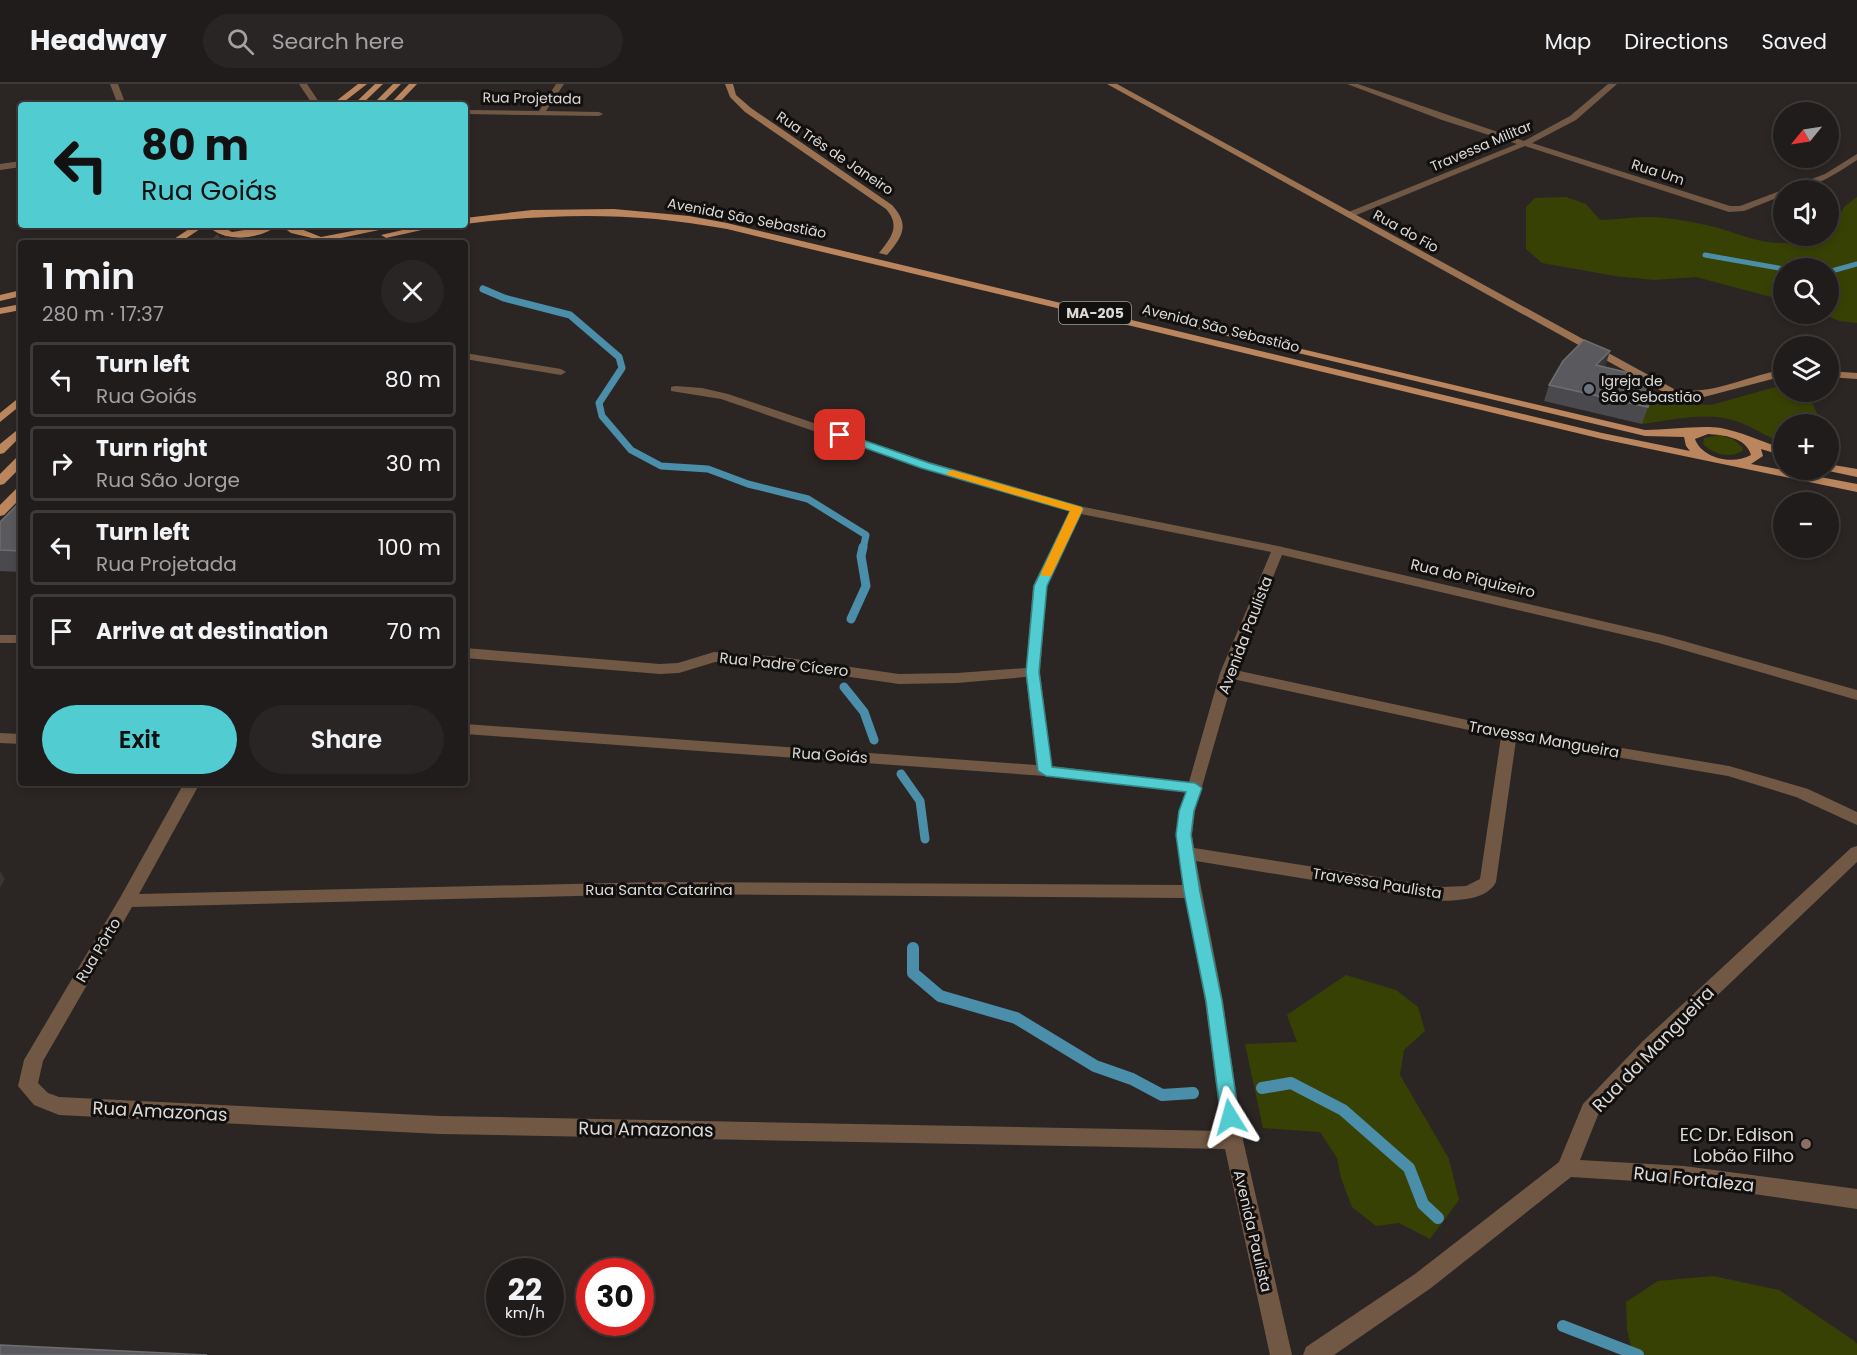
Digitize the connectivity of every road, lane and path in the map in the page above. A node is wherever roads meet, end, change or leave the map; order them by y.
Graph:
1 (114, 84) edge
2 (303, 84) edge
3 (363, 84) edge
4 (379, 84) edge
5 (397, 84) edge
6 (413, 84) edge
7 (560, 84) edge
8 (729, 84) edge
9 (1111, 84) edge
10 (1351, 84) edge
11 (1613, 84) edge
12 (121, 102) edge
13 (315, 102) edge
14 (339, 102) edge
15 (360, 102) edge
16 (379, 102) edge
17 (396, 102) edge
18 (468, 112) edge
19 (541, 113) junction
20 (599, 114) dead end
21 (1524, 144) junction
22 (1857, 156) edge
23 (18, 164) edge
24 (0, 167) edge
25 (1817, 180) edge
26 (1773, 196) edge
27 (468, 213) edge
28 (1349, 215) junction
29 (468, 221) edge
30 (196, 228) edge
31 (215, 228) edge
32 (266, 228) edge
33 (291, 228) edge
34 (382, 228) edge
35 (423, 228) edge
36 (381, 236) junction
37 (335, 237) junction
38 (178, 240) edge
39 (318, 240) edge
40 (361, 240) edge
41 (370, 240) edge
42 (884, 253) junction
43 (18, 296) edge
44 (0, 299) edge
45 (18, 308) edge
46 (0, 311) edge
47 (468, 356) edge
48 (561, 372) dead end
49 (1773, 375) edge
50 (1839, 375) edge
51 (1857, 376) edge
52 (675, 389) dead end
53 (18, 402) edge
54 (0, 419) edge
55 (1699, 432) junction
56 (18, 433) edge
57 (1738, 436) junction
58 (1773, 449) edge
59 (0, 450) edge
60 (1723, 462) junction
61 (18, 463) edge
62 (1839, 469) edge
63 (1857, 473) edge
64 (0, 481) edge
65 (1857, 488) edge
66 (18, 494) edge
67 (1077, 509) junction
68 (0, 512) edge
69 (1278, 550) junction
70 (0, 639) edge
71 (18, 639) edge
72 (468, 653) edge
73 (1033, 672) junction
74 (1227, 673) junction
75 (1857, 695) edge
76 (468, 729) edge
77 (1509, 734) junction
78 (0, 738) edge
79 (18, 739) edge
80 (1046, 771) junction
81 (190, 786) edge
82 (1195, 788) junction
83 (1857, 819) edge
84 (1857, 852) edge
85 (1187, 853) junction
86 (1192, 892) junction
87 (127, 901) junction
88 (59, 1106) joint
89 (1233, 1140) junction
90 (1567, 1168) junction
91 (1857, 1199) edge
92 (1281, 1355) edge
93 (1314, 1355) edge

1 - 12 street
2 - 13 street
3 - 14 main road
4 - 15 main road
5 - 16 main road
6 - 17 main road
7 - 19 street
8 - 42 street, Rua Três de Janeiro
9 - 28 street, Rua do Fio
10 - 21 street, Rua Um
11 - 21 street, Travessa Militar
18 - 19 street, Rua Projetada
19 - 20 street, Rua Projetada
21 - 26 street, Rua Um
21 - 28 street, Travessa Militar
22 - 25 street
23 - 24 street
27 - 42 main road, Avenida São Sebastião / MA-205
28 - 49 street, Rua do Fio
29 - 60 main road, Avenida São Sebastião / MA-205
30 - 38 main road
31 - 32 main road
33 - 37 main road
34 - 37 main road
35 - 36 main road
36 - 40 main road
36 - 41 main road
37 - 39 main road
42 - 55 main road, Avenida São Sebastião / MA-205
43 - 44 main road
45 - 46 main road
47 - 48 street
50 - 51 street
52 - 67 street
53 - 54 main road
55 - 57 main road, Avenida São Sebastião
55 - 60 main road
56 - 59 main road
57 - 58 main road
57 - 60 main road
60 - 65 main road, Avenida São Sebastião / MA-205
61 - 64 main road
62 - 63 main road
66 - 68 main road
67 - 69 street, Rua do Piquizeiro
67 - 73 street
69 - 74 street, Avenida Paulista
69 - 75 street, Rua do Piquizeiro
70 - 71 street
72 - 73 street, Rua Padre Cícero
73 - 80 street
74 - 77 street, Travessa Mangueira
74 - 82 street, Avenida Paulista
76 - 80 street, Rua Goiás
77 - 83 street, Travessa Mangueira
77 - 85 street, Travessa Paulista
78 - 79 street
80 - 82 street, Rua Goiás
81 - 87 street, Rua Pôrto
82 - 85 street, Avenida Paulista
84 - 90 street, Rua da Mangueira
85 - 86 street, Avenida Paulista
86 - 87 street, Rua Santa Catarina
86 - 89 street, Avenida Paulista
87 - 88 street, Rua Pôrto
88 - 89 street, Rua Amazonas
89 - 92 street, Avenida Paulista
90 - 91 street, Rua Fortaleza
90 - 93 street

